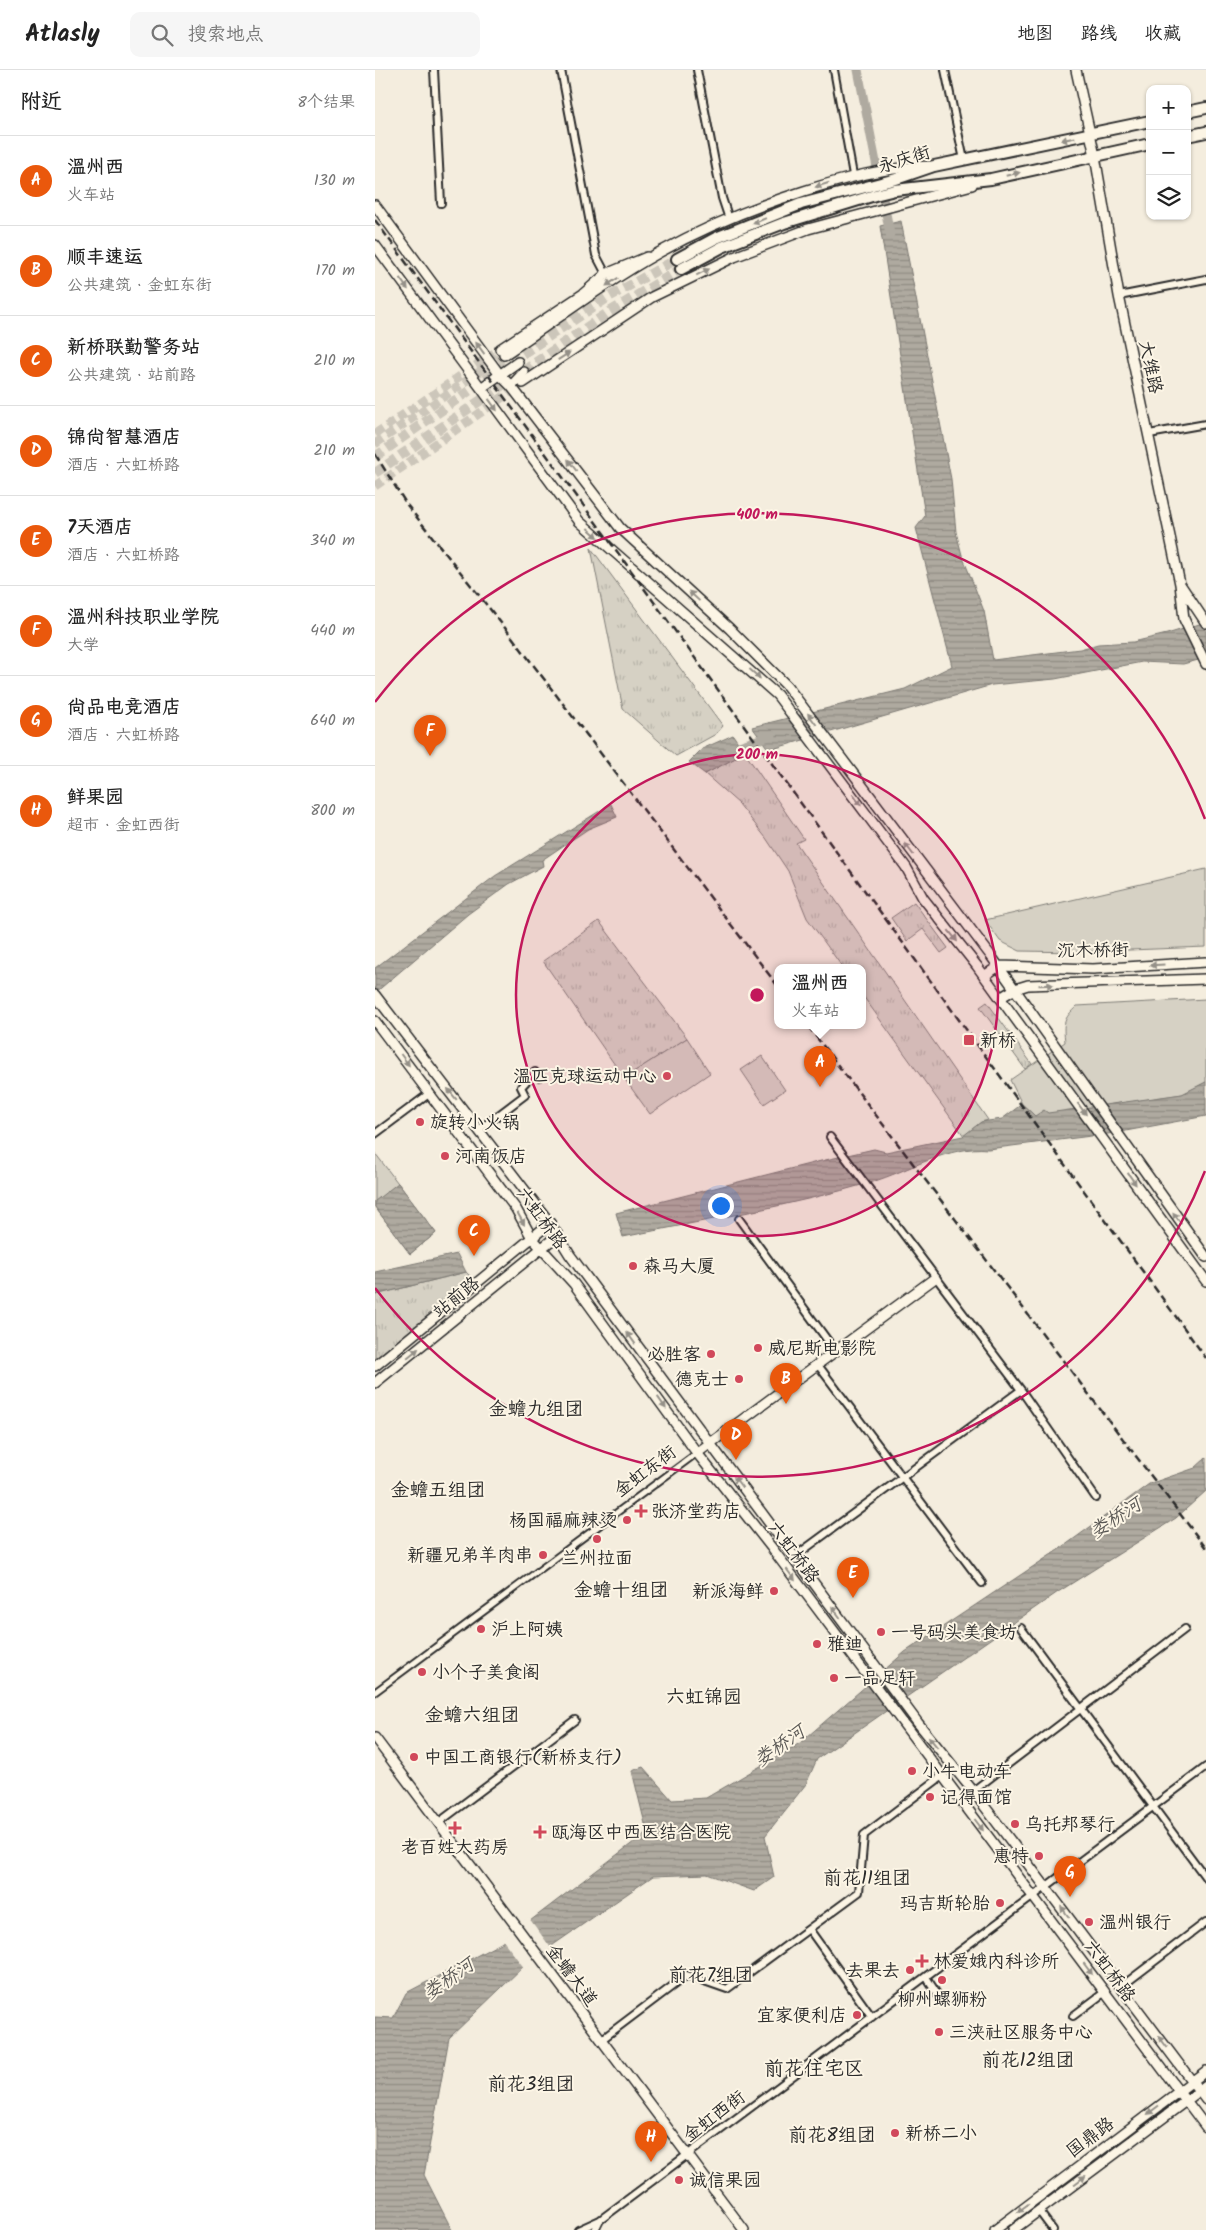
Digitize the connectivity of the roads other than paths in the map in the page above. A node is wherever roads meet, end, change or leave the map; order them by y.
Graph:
1 (435, 70) edge
2 (561, 70) edge
3 (697, 70) edge
4 (834, 70) edge
5 (945, 70) edge
6 (1076, 70) edge
7 (1206, 108) edge
8 (1191, 111) edge
9 (1146, 122) edge
10 (1206, 132) edge
11 (1089, 134) junction
12 (1191, 135) edge
13 (1146, 145) edge
14 (1095, 156) junction
15 (964, 160) junction
16 (933, 166) junction
17 (853, 175) junction
18 (991, 179) junction
19 (896, 184) junction
20 (441, 203) dead end
21 (375, 205) edge
22 (729, 219) junction
23 (375, 245) edge
24 (660, 252) junction
25 (679, 264) tunnel mouth
26 (606, 274) junction
27 (1206, 279) edge
28 (1119, 296) junction
29 (518, 362) dead end
30 (524, 372) dead end
31 (500, 375) junction
32 (523, 383) tunnel mouth
33 (511, 386) junction
34 (481, 388) junction
35 (1206, 424) edge
36 (1149, 434) junction
37 (1180, 584) junction
38 (1206, 623) edge
39 (1206, 664) edge
40 (1206, 962) edge
41 (999, 966) junction
42 (984, 976) junction
43 (1206, 979) edge
44 (1015, 989) junction
45 (376, 997) edge
46 (1000, 998) junction
47 (375, 1021) edge
48 (539, 1078) dead end
49 (430, 1093) junction
50 (480, 1129) junction
51 (375, 1134) edge
52 (830, 1137) dead end
53 (739, 1219) dead end
54 (550, 1223) junction
55 (557, 1235) junction
56 (532, 1238) junction
57 (541, 1249) junction
58 (1206, 1257) edge
59 (935, 1278) junction
60 (1206, 1281) edge
61 (836, 1352) junction
62 (818, 1365) junction
63 (375, 1366) edge
64 (375, 1384) edge
65 (1021, 1390) junction
66 (710, 1444) junction
67 (697, 1453) junction
68 (903, 1477) junction
69 (1095, 1498) dead end
70 (794, 1557) junction
71 (982, 1583) dead end
72 (1021, 1628) dead end
73 (1185, 1629) dead end
74 (375, 1692) edge
75 (1080, 1708) junction
76 (575, 1720) dead end
77 (375, 1738) edge
78 (1206, 1767) edge
79 (942, 1776) junction
80 (973, 1791) junction
81 (1153, 1806) junction
82 (438, 1823) junction
83 (1206, 1878) edge
84 (1045, 1887) junction
85 (1034, 1897) junction
86 (1206, 1922) edge
87 (809, 1929) junction
88 (926, 1977) junction
89 (1122, 1986) junction
90 (1105, 1992) junction
91 (937, 1994) dead end
92 (1073, 2016) dead end
93 (872, 2017) junction
94 (601, 2040) junction
95 (1206, 2071) edge
96 (1192, 2081) junction
97 (1203, 2088) edge
98 (1179, 2090) junction
99 (1187, 2100) junction
100 (1206, 2100) edge
101 (1206, 2127) edge
102 (687, 2155) junction
103 (1039, 2210) junction
104 (600, 2220) junction
105 (578, 2230) edge
106 (595, 2230) edge
107 (744, 2230) edge
108 (995, 2230) edge
109 (1013, 2230) edge
110 (1053, 2230) edge

1 - 20 street
2 - 26 street
3 - 22 street
4 - 17 street
5 - 15 street
6 - 11 main road, 大维路
7 - 8 main road
9 - 11 main road, 永庆街
10 - 12 main road
11 - 14 main road, 大维路
11 -> 15 main road, 永庆街
13 - 14 main road, 永庆街
18 -> 14 main road, 永庆街
14 - 28 main road, 大维路
15 - 16 main road, 永庆街
16 - 17 main road
16 - 19 main road, 永庆街
17 -> 22 main road
18 - 19 main road, 永庆街
32 -> 18 main road
19 - 25 main road, 永庆街
31 -> 21 main road
22 - 24 main road
23 -> 34 main road
24 - 26 main road
24 -> 26 main road
27 - 28 street
28 - 36 main road, 大维路
29 - 31 main road
30 - 33 main road
31 - 33 main road
31 - 34 main road
41 -> 33 main road
34 -> 42 main road
35 - 36 street
36 - 37 main road, 大维路
37 - 38 main road, 大维路
37 - 39 main road, 大维路
40 -> 41 main road, 沉木桥街
41 - 42 main road
41 - 44 main road
42 - 46 main road
44 -> 43 main road, 沉木桥街
44 - 46 main road, 沉木桥街
58 -> 44 main road
50 -> 45 main road, 六虹桥路
46 -> 60 main road
47 -> 49 main road, 六虹桥路
48 - 50 street
49 - 51 street
49 -> 56 main road, 六虹桥路
50 - 54 main road, 六虹桥路
52 - 59 street
53 - 61 street
54 - 55 main road, 六虹桥路
54 - 56 main road, 站前路
55 - 57 main road, 站前路
66 -> 55 main road, 六虹桥路
56 - 57 main road, 六虹桥路
56 - 63 main road, 站前路
64 -> 57 main road, 站前路
57 -> 67 main road, 六虹桥路
59 - 61 main road, 金虹东街
59 - 65 street
61 - 62 main road, 金虹东街
62 - 66 main road, 金虹东街
62 - 68 street
65 - 68 street
65 - 69 street
66 - 67 main road, 金虹东街
70 -> 66 main road, 六虹桥路
67 - 74 street, 金虹东街
67 -> 79 main road, 六虹桥路
68 - 70 street
68 - 71 street
80 -> 70 main road, 六虹桥路
72 - 75 street
73 - 75 street
75 - 80 street
75 - 81 street
76 - 82 street
77 - 82 main road, 金蟾大道
78 - 81 street, 金虹西街
79 -> 85 main road, 六虹桥路
79 - 87 street
80 - 84 main road, 六虹桥路
81 - 83 street
81 - 84 street, 金虹西街
82 - 94 main road, 金蟾大道
84 - 85 street, 金虹西街
89 -> 84 main road, 六虹桥路
85 - 88 street, 金虹西街
85 -> 90 main road, 六虹桥路
86 - 89 street
87 - 93 street
87 - 94 street
88 - 91 street
88 - 93 street, 金虹西街
96 -> 89 main road, 六虹桥路
90 - 92 street
90 - 98 main road, 六虹桥路
93 - 102 street, 金虹西街
94 - 102 main road, 金蟾大道
95 - 96 main road, 国鼎路
96 - 97 main road, 六虹桥路
96 - 98 main road, 国鼎路
97 - 99 main road, 国鼎路
97 - 100 main road, 六虹桥路
98 - 99 main road, 六虹桥路
98 -> 108 main road, 国鼎路
99 - 101 main road, 六虹桥路
103 -> 99 main road, 国鼎路
102 - 104 street, 金虹西街
102 - 107 main road, 金蟾大道
103 - 109 main road, 国鼎路
103 - 110 street
104 - 105 street, 金虹西街
104 - 106 street

